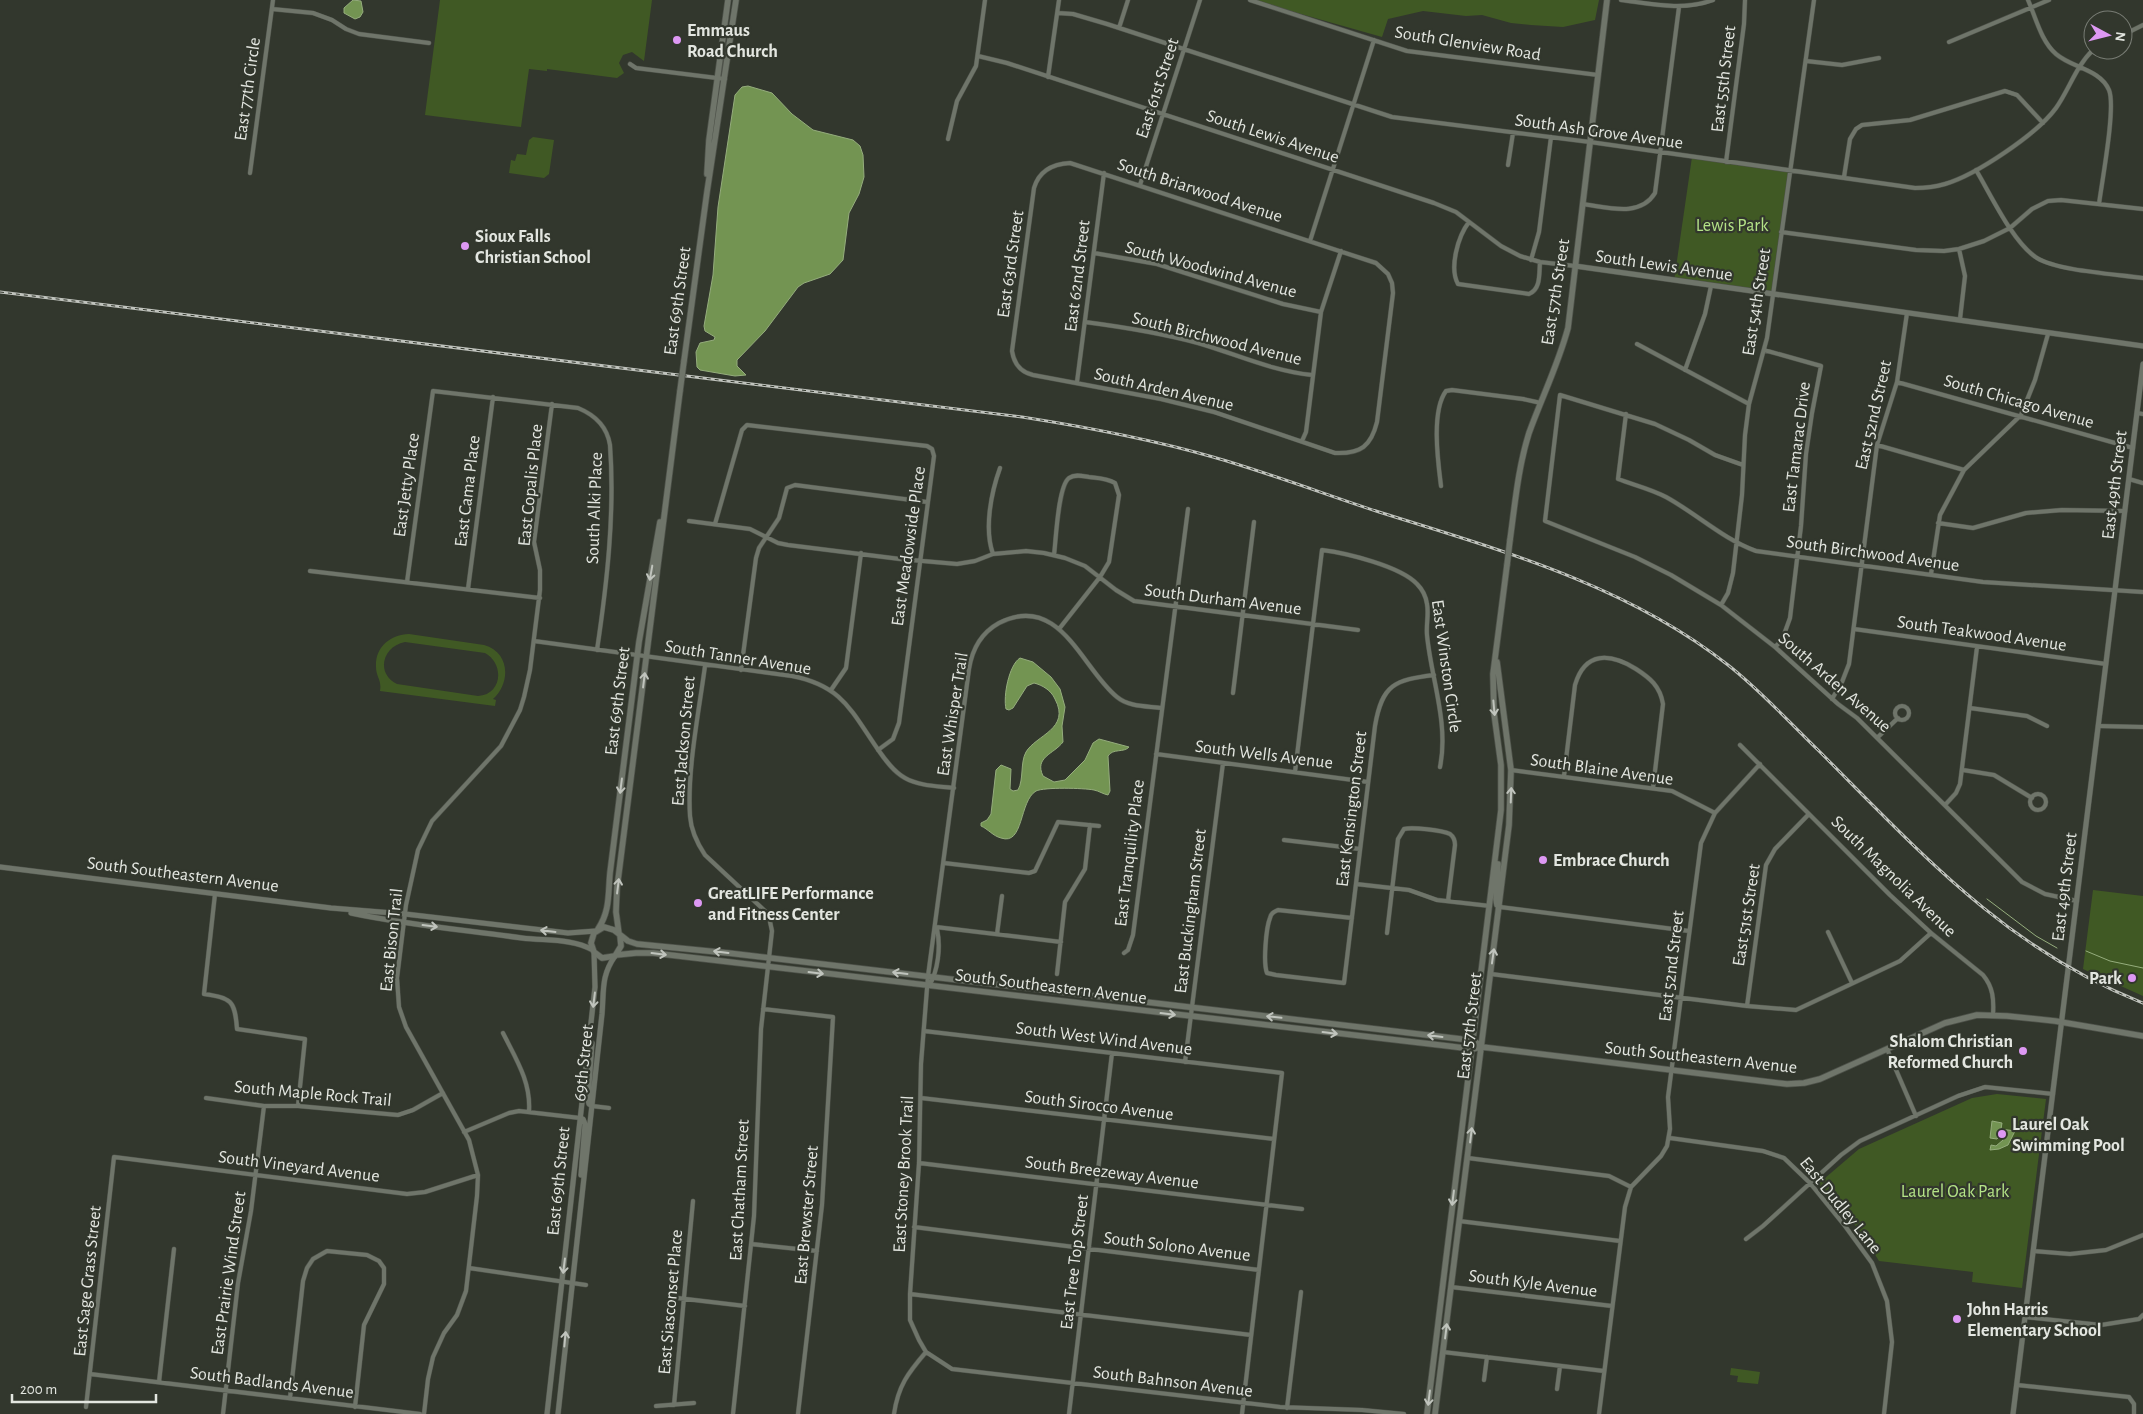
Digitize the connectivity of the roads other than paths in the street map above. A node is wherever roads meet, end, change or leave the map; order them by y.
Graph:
1 (273, 0) edge
2 (728, 0) edge
3 (736, 0) edge
4 (985, 0) edge
5 (1059, 0) edge
6 (1128, 0) edge
7 (1200, 0) edge
8 (1250, 0) edge
9 (1607, 0) edge
10 (1621, 0) edge
11 (1713, 0) edge
12 (1745, 0) edge
13 (1814, 0) edge
14 (2028, 0) edge
15 (2049, 0) edge
16 (1678, 7) junction
17 (2032, 8) junction
18 (272, 9) junction
19 (1058, 12) junction
20 (1119, 28) junction
21 (1374, 40) junction
22 (1950, 42) dead end
23 (429, 43) dead end
24 (1184, 50) junction
25 (978, 56) junction
26 (1879, 58) dead end
27 (2085, 60) edge
28 (1806, 61) junction
29 (630, 64) dead end
30 (2080, 67) junction
31 (1598, 75) junction
32 (1048, 77) junction
33 (718, 78) junction
34 (725, 79) junction
35 (1354, 105) junction
36 (1163, 114) junction
37 (2043, 123) junction
38 (1513, 133) junction
39 (1551, 137) junction
40 (948, 138) dead end
41 (1590, 142) junction
42 (1661, 152) junction
43 (1726, 162) junction
44 (1508, 165) dead end
45 (1050, 167) joint
46 (1334, 170) junction
47 (1790, 170) junction
48 (1976, 170) junction
49 (1104, 173) junction
50 (250, 174) dead end
51 (1844, 177) junction
52 (1140, 185) junction
53 (706, 192) junction
54 (1582, 204) junction
55 (2099, 204) junction
56 (2143, 210) edge
57 (1469, 222) junction
58 (2010, 228) junction
59 (1781, 232) junction
60 (1310, 241) junction
61 (1959, 249) junction
62 (1341, 251) junction
63 (1094, 253) junction
64 (1531, 260) junction
65 (1540, 262) junction
66 (1575, 266) junction
67 (2143, 278) edge
68 (1711, 286) junction
69 (1772, 294) junction
70 (1321, 312) junction
71 (1906, 313) junction
72 (1960, 320) junction
73 (1085, 322) junction
74 (2048, 334) junction
75 (1637, 344) dead end
76 (2143, 346) edge
77 (1764, 350) junction
78 (2143, 364) edge
79 (1019, 368) joint
80 (1685, 370) junction
81 (1312, 375) junction
82 (1077, 382) junction
83 (1897, 382) junction
84 (433, 391) joint
85 (493, 397) junction
86 (1542, 403) junction
87 (552, 404) junction
88 (1749, 404) junction
89 (1626, 414) junction
90 (2140, 414) edge
91 (2021, 416) junction
92 (1302, 442) junction
93 (1877, 445) junction
94 (2133, 448) junction
95 (1743, 464) junction
96 (1000, 468) dead end
97 (1964, 470) junction
98 (669, 473) junction
99 (2129, 479) junction
100 (2143, 483) edge
101 (1441, 486) dead end
102 (928, 502) junction
103 (1188, 509) dead end
104 (2125, 512) junction
105 (688, 521) dead end
106 (1254, 522) dead end
107 (1938, 523) junction
108 (715, 524) junction
109 (766, 537) junction
110 (1736, 542) junction
111 (861, 553) junction
112 (993, 554) junction
113 (1054, 554) junction
114 (1796, 556) junction
115 (920, 559) junction
116 (1861, 565) junction
117 (310, 570) dead end
118 (1931, 574) junction
119 (1100, 577) junction
120 (407, 582) junction
121 (468, 589) junction
122 (2115, 590) junction
123 (2143, 592) edge
124 (540, 598) junction
125 (1721, 605) junction
126 (1174, 607) junction
127 (1242, 615) junction
128 (1312, 624) junction
129 (1059, 629) junction
130 (1854, 629) junction
131 (1358, 630) dead end
132 (534, 641) junction
133 (1498, 642) junction
134 (1776, 647) junction
135 (1978, 647) junction
136 (598, 650) junction
137 (638, 656) junction
138 (647, 657) junction
139 (2106, 664) junction
140 (704, 666) junction
141 (742, 670) junction
142 (1434, 674) junction
143 (831, 690) junction
144 (1233, 693) dead end
145 (1832, 699) junction
146 (1161, 708) junction
147 (1970, 708) junction
148 (1898, 718) dead end
149 (2047, 726) dead end
150 (2097, 726) junction
151 (2143, 727) edge
152 (1878, 737) junction
153 (1740, 745) dead end
154 (878, 750) junction
155 (1156, 754) junction
156 (1223, 763) junction
157 (1760, 764) junction
158 (1440, 766) dead end
159 (1511, 770) junction
160 (1963, 770) junction
161 (1295, 772) junction
162 (1564, 776) junction
163 (1368, 782) junction
164 (954, 788) junction
165 (1653, 788) junction
166 (2032, 798) junction
167 (1945, 805) junction
168 (1715, 813) junction
169 (1809, 814) junction
170 (1090, 824) junction
171 (1099, 826) dead end
172 (1284, 840) dead end
173 (1497, 844) junction
174 (1360, 849) junction
175 (944, 863) junction
176 (0, 866) edge
177 (1356, 884) junction
178 (1392, 888) junction
179 (215, 894) junction
180 (1002, 896) dead end
181 (1448, 901) junction
182 (2077, 901) junction
183 (1490, 906) junction
184 (1500, 907) junction
185 (331, 908) junction
186 (405, 914) junction
187 (1352, 918) junction
188 (404, 922) junction
189 (936, 927) junction
190 (597, 931) junction
191 (1689, 931) junction
192 (1828, 932) dead end
193 (1387, 933) dead end
194 (1931, 933) junction
195 (619, 934) junction
196 (997, 934) junction
197 (1061, 942) junction
198 (593, 951) junction
199 (1124, 952) dead end
200 (615, 956) junction
201 (769, 958) junction
202 (768, 967) junction
203 (1057, 974) dead end
204 (1491, 974) junction
205 (931, 977) junction
206 (1852, 983) junction
207 (929, 986) junction
208 (1680, 997) junction
209 (1747, 1006) junction
210 (1191, 1007) junction
211 (763, 1009) junction
212 (1993, 1015) junction
213 (1190, 1017) junction
214 (2062, 1022) junction
215 (924, 1031) junction
216 (503, 1033) dead end
217 (590, 1033) junction
218 (2143, 1036) edge
219 (1473, 1040) junction
220 (1482, 1047) junction
221 (1472, 1049) junction
222 (1887, 1049) junction
223 (1112, 1053) junction
224 (1185, 1062) junction
225 (1671, 1070) junction
226 (443, 1093) junction
227 (2053, 1094) junction
228 (206, 1098) dead end
229 (921, 1098) junction
230 (264, 1106) junction
231 (298, 1106) junction
232 (592, 1106) junction
233 (608, 1108) dead end
234 (529, 1112) junction
235 (1916, 1116) junction
236 (580, 1118) junction
237 (1104, 1119) junction
238 (464, 1132) junction
239 (1670, 1138) junction
240 (1274, 1139) junction
241 (114, 1157) joint
242 (1468, 1158) junction
243 (919, 1163) junction
244 (256, 1174) junction
245 (478, 1175) junction
246 (583, 1183) junction
247 (1810, 1183) junction
248 (1097, 1184) junction
249 (1630, 1188) junction
250 (693, 1201) dead end
251 (1266, 1204) junction
252 (1302, 1209) dead end
253 (1459, 1221) junction
254 (914, 1227) junction
255 (2143, 1235) edge
256 (1746, 1239) dead end
257 (1620, 1240) junction
258 (751, 1244) junction
259 (174, 1249) dead end
260 (1089, 1249) junction
261 (817, 1251) junction
262 (2033, 1251) junction
263 (469, 1268) junction
264 (1259, 1270) junction
265 (563, 1282) junction
266 (572, 1283) junction
267 (586, 1285) dead end
268 (1451, 1287) junction
269 (1301, 1292) dead end
270 (910, 1294) junction
271 (669, 1297) dead end
272 (684, 1298) junction
273 (745, 1306) junction
274 (1612, 1306) junction
275 (1081, 1315) junction
276 (2143, 1315) edge
277 (2025, 1317) junction
278 (1251, 1335) junction
279 (926, 1352) junction
280 (1444, 1352) junction
281 (1487, 1357) junction
282 (941, 1362) joint
283 (1560, 1366) junction
284 (1604, 1371) junction
285 (90, 1374) junction
286 (1484, 1380) dead end
287 (159, 1382) junction
288 (1073, 1383) junction
289 (2017, 1385) junction
290 (1557, 1389) dead end
291 (226, 1390) junction
292 (290, 1398) junction
293 (694, 1403) dead end
294 (1243, 1403) junction
295 (674, 1404) junction
296 (656, 1406) dead end
297 (86, 1407) dead end
298 (356, 1407) junction
299 (1287, 1408) junction
300 (1379, 1413) edge
301 (223, 1414) edge
302 (422, 1414) edge
303 (549, 1414) edge
304 (558, 1414) edge
305 (733, 1414) edge
306 (798, 1414) edge
307 (894, 1414) edge
308 (1069, 1414) edge
309 (1242, 1414) edge
310 (1404, 1414) edge
311 (1426, 1414) edge
312 (1436, 1414) edge
313 (1599, 1414) edge
314 (1884, 1414) edge
315 (2013, 1414) edge
316 (2134, 1414) edge

1 - 18 street, East 77th Circle
2 - 33 main road, East 69th Street
3 - 34 main road, East 69th Street
4 - 25 street
5 - 19 street
6 - 20 street
7 - 24 street, East 61st Street
8 - 21 street, South Glenview Road
9 - 31 main road, East 57th Street
10 - 16 street
11 - 16 street
12 - 43 street, East 55th Street
13 - 28 street, East 54th Street
14 - 17 street
15 - 17 street
16 - 42 street
17 - 22 street
17 - 30 street
18 - 23 street
18 - 50 street, East 77th Circle
19 - 20 street, South Ash Grove Avenue
19 - 32 street
20 - 24 street, South Ash Grove Avenue
21 - 31 street, South Glenview Road
21 - 35 street
24 - 35 street, South Ash Grove Avenue
24 - 36 street, East 61st Street
25 - 32 street, South Lewis Avenue
25 - 40 street
26 - 28 street
27 - 30 street, South Ash Grove Avenue
28 - 47 street, East 54th Street
29 - 33 street
30 - 37 street, South Ash Grove Avenue
30 - 55 street
31 - 41 main road, East 57th Street
32 - 36 street, South Lewis Avenue
33 - 34 street
33 - 53 main road, East 69th Street
34 - 53 main road, East 69th Street
35 - 38 street, South Ash Grove Avenue
35 - 46 street
36 - 46 street, South Lewis Avenue
36 - 52 street, East 61st Street
37 - 48 street, South Ash Grove Avenue
37 - 51 street
38 - 39 street, South Ash Grove Avenue
38 - 44 street
39 - 41 street, South Ash Grove Avenue
39 - 64 street
41 - 42 street, South Ash Grove Avenue
41 - 54 main road, East 57th Street
42 - 43 street, South Ash Grove Avenue
42 - 54 street
43 - 47 street, South Ash Grove Avenue
45 - 49 street, South Briarwood Avenue
45 - 79 street, East 63rd Street
46 - 57 street, South Lewis Avenue
46 - 60 street
47 - 51 street, South Ash Grove Avenue
47 - 59 street, East 54th Street
48 - 51 street, South Ash Grove Avenue
48 - 58 street
49 - 52 street, South Briarwood Avenue
49 - 63 street, East 62nd Street
52 - 60 street, South Briarwood Avenue
53 - 98 main road, East 69th Street, bridge
54 - 66 main road, East 57th Street
55 - 56 street
55 - 58 street
57 - 64 street, South Lewis Avenue
57 - 65 street
58 - 61 street
58 - 67 street
59 - 61 street
59 - 69 street, East 54th Street
60 - 62 street, South Briarwood Avenue
61 - 72 street
62 - 70 street
62 - 92 street, South Arden Avenue
63 - 70 street, South Woodwind Avenue
63 - 73 street, East 62nd Street
64 - 65 street, South Lewis Avenue
65 - 66 street, South Lewis Avenue
66 - 68 street, South Lewis Avenue
66 - 86 main road, East 57th Street
68 - 69 street, South Lewis Avenue
68 - 80 street
69 - 71 street, South Lewis Avenue
69 - 77 street, East 54th Street
70 - 81 street
71 - 72 street, South Lewis Avenue
71 - 83 street, East 52nd Street
72 - 74 street, South Lewis Avenue
73 - 81 street, South Birchwood Avenue
73 - 82 street, East 62nd Street
74 - 76 street, South Lewis Avenue
74 - 91 street
75 - 80 street
77 - 88 street, East 54th Street
77 - 114 street, East Tamarac Drive
78 - 90 street, East 49th Street
79 - 82 street, South Arden Avenue
80 - 88 street
81 - 92 street
82 - 92 street, South Arden Avenue
83 - 91 street, South Chicago Avenue
83 - 93 street, East 52nd Street
84 - 85 street, South Alki Place
84 - 120 street, East Jetty Place
85 - 87 street, South Alki Place
85 - 121 street, East Cama Place
86 - 101 street
86 - 133 main road, East 57th Street, bridge
87 - 124 street, East Copalis Place
87 - 136 street, South Alki Place
88 - 95 street, East 54th Street
89 - 95 street
89 - 110 street, South Birchwood Avenue
89 - 125 street, South Arden Avenue
90 - 94 street, East 49th Street
91 - 94 street, South Chicago Avenue
91 - 97 street
93 - 97 street
93 - 116 street, East 52nd Street
94 - 99 street, East 49th Street
95 - 110 street, East 54th Street
96 - 112 street
97 - 107 street
98 -> 137 main road, East 69th Street
98 - 138 main road, East 69th Street
99 - 100 street
99 - 104 street, East 49th Street
102 - 108 street, East Meadowside Place
102 - 109 street
102 - 115 street, East Meadowside Place
103 - 126 street, East Tranquility Place
104 - 107 street
104 - 122 street, East 49th Street
105 - 108 street, South Durham Avenue
106 - 127 street
107 - 118 street
108 - 109 street, South Durham Avenue
109 - 111 street, South Durham Avenue
109 - 141 street
110 - 114 street, South Birchwood Avenue
110 - 125 street, East 54th Street
111 - 115 street, South Durham Avenue
111 - 143 street
112 - 113 street, South Durham Avenue
112 - 115 street, South Durham Avenue
113 - 119 street, South Durham Avenue
113 - 119 street
114 - 116 street, South Birchwood Avenue
114 - 134 street, East Tamarac Drive
115 - 154 street, East Meadowside Place
116 - 118 street, South Birchwood Avenue
116 - 130 street, East 52nd Street
117 - 120 street
118 - 122 street, South Birchwood Avenue
119 - 126 street, South Durham Avenue
119 - 129 street
120 - 121 street
121 - 124 street
122 - 123 street, South Birchwood Avenue
122 - 139 street, East 49th Street
124 - 132 street, East Bison Trail
125 - 134 street, South Arden Avenue
126 - 127 street, South Durham Avenue
126 - 146 street, East Tranquility Place
127 - 128 street, South Durham Avenue
127 - 144 street
128 - 131 street, South Durham Avenue
128 - 142 street, East Winston Circle
128 - 161 street
129 - 146 street, East Whisper Trail
129 - 164 street, East Whisper Trail
130 - 135 street, South Teakwood Avenue
130 - 145 street, East 52nd Street
132 - 136 street, South Tanner Avenue
132 - 186 street, East Bison Trail
133 - 159 main road, East 57th Street
133 -> 173 main road, East 57th Street
134 - 145 street, South Arden Avenue
135 - 139 street, South Teakwood Avenue
135 - 147 street
136 - 137 street, South Tanner Avenue
137 - 138 street, South Tanner Avenue
137 -> 190 main road, East 69th Street
138 - 140 street, South Tanner Avenue
195 -> 138 main road, East 69th Street
139 - 150 street, East 49th Street
140 - 141 street, South Tanner Avenue
140 - 201 street, East Jackson Street
141 - 143 street, South Tanner Avenue
142 - 158 street, East Winston Circle
142 - 163 street, East Kensington Street
143 - 154 street, South Tanner Avenue
145 - 152 street, South Arden Avenue
146 - 155 street, East Tranquility Place
147 - 149 street
147 - 160 street
148 - 152 street
150 - 151 street
150 - 182 street, East 49th Street
152 - 167 street, South Arden Avenue
153 - 157 street, South Magnolia Avenue
154 - 164 street, South Tanner Avenue
155 - 156 street, South Wells Avenue
155 - 199 street, East Tranquility Place
156 - 161 street, South Wells Avenue
156 - 210 street, East Buckingham Street
157 - 168 street, East 52nd Street
157 - 169 street, South Magnolia Avenue
159 - 162 street, South Blaine Avenue
184 -> 159 main road, East 57th Street
160 - 166 street
160 - 167 street
161 - 163 street, South Wells Avenue
162 - 165 street, South Blaine Avenue
162 - 165 street
163 - 174 street, East Kensington Street
164 - 175 street, East Whisper Trail
165 - 168 street, South Blaine Avenue
166 - 166 street
167 - 182 street, South Arden Avenue
168 - 191 street, East 52nd Street
169 - 194 street, South Magnolia Avenue
169 - 209 street, East 51st Street
170 - 171 street
170 - 175 street
170 - 197 street
172 - 174 street
173 - 183 main road, East 57th Street
173 - 184 main road
174 - 177 street, East Kensington Street
175 - 189 street, East Whisper Trail
176 - 179 street, South Southeastern Avenue
177 - 178 street
177 - 187 street, East Kensington Street
178 - 181 street
178 - 181 street
178 - 193 street
179 - 185 street, South Southeastern Avenue
179 - 231 street
180 - 196 street
181 - 183 street
182 - 214 street, East 49th Street
183 - 219 main road, East 57th Street
184 - 191 street
204 -> 184 main road, East 57th Street
185 - 186 street, South Southeastern Avenue
185 - 188 street, South Southeastern Avenue
186 - 188 street, East Bison Trail
190 -> 186 street, South Southeastern Avenue
187 - 187 street, East Kensington Street
188 -> 198 street, South Southeastern Avenue
188 - 226 street, East Bison Trail
189 - 196 street
189 - 205 street, East Whisper Trail
190 - 195 main road
190 - 198 main road
191 - 208 street, East 52nd Street
192 - 206 street
194 - 206 street
194 - 212 street, South Magnolia Avenue
195 - 200 main road
201 -> 195 main road, South Southeastern Avenue
196 - 197 street
197 - 203 street
198 - 200 main road
198 -> 217 street, East 69th Street
200 -> 202 main road, South Southeastern Avenue
200 - 232 street, 69th Street
201 - 202 street, East Jackson Street
205 -> 201 main road, South Southeastern Avenue
202 -> 207 main road, South Southeastern Avenue
202 - 211 street, East Chatham Street
204 - 208 street
204 - 220 main road, East 57th Street
205 - 207 street, East Whisper Trail
205 - 210 main road, South Southeastern Avenue
206 - 209 street
207 -> 213 main road, South Southeastern Avenue
207 - 215 street, East Stoney Brook Trail
208 - 209 street
208 - 225 street, East 52nd Street
210 - 213 street, East Buckingham Street
219 -> 210 main road, South Southeastern Avenue
211 - 258 street, East Chatham Street
211 - 261 street, East Brewster Street
212 - 214 main road, South Southeastern Avenue
212 - 222 main road, South Southeastern Avenue
213 -> 221 main road, South Southeastern Avenue
213 - 224 street, East Buckingham Street
214 - 218 main road, South Southeastern Avenue
214 - 227 street, East 49th Street
215 - 223 street, South West Wind Avenue
215 - 229 street, East Stoney Brook Trail
216 - 234 street
217 - 232 street
217 - 236 street, East 69th Street
219 - 220 main road
219 - 221 main road, East 57th Street
220 - 221 main road, South Southeastern Avenue
220 - 225 main road, South Southeastern Avenue
242 -> 220 main road, East 57th Street
221 -> 311 main road, East 57th Street
222 - 225 main road, South Southeastern Avenue
222 - 235 street
223 - 224 street, South West Wind Avenue
223 - 237 street, East Tree Top Street
224 - 240 street, South West Wind Avenue
225 - 239 street, East 52nd Street
226 - 231 street, South Maple Rock Trail
226 - 238 street, East Bison Trail
227 - 235 street
227 - 262 street, East 49th Street
228 - 230 street, South Maple Rock Trail
229 - 237 street, South Sirocco Avenue
229 - 243 street, East Stoney Brook Trail
230 - 231 street, South Maple Rock Trail
230 - 244 street, East Prairie Wind Street
232 - 233 street
232 - 246 street, 69th Street
234 - 236 street
234 - 238 street
235 - 247 street
236 - 246 street
236 -> 265 street, East 69th Street
237 - 240 street, South Sirocco Avenue
237 - 248 street, East Tree Top Street
238 - 245 street, East Bison Trail
239 - 247 street, East Dudley Lane
239 - 249 street
240 - 251 street
241 - 244 street, South Vineyard Avenue
241 - 285 street, East Sage Grass Street
242 - 249 street
242 - 253 main road, East 57th Street
243 - 248 street, South Breezeway Avenue
243 - 254 street, East Stoney Brook Trail
244 - 245 street, South Vineyard Avenue
244 - 291 street, East Prairie Wind Street
245 - 263 street, East Bison Trail
246 - 266 street, 69th Street
247 - 256 street
247 - 314 street, East Dudley Lane
248 - 251 street, South Breezeway Avenue
248 - 260 street, East Tree Top Street
249 - 257 street
250 - 272 street, East Siasconset Place
251 - 252 street, South Breezeway Avenue
251 - 264 street
253 - 257 street
253 - 268 main road, East 57th Street
254 - 260 street, South Solono Avenue
254 - 270 street, East Stoney Brook Trail
255 - 262 street
257 - 274 street
258 - 261 street
258 - 273 street, East Chatham Street
259 - 287 street
260 - 264 street, South Solono Avenue
260 - 275 street, East Tree Top Street
261 - 306 street, East Brewster Street
262 - 277 street, East 49th Street
263 - 265 street
263 - 302 street, East Bison Trail
264 - 278 street
265 - 266 street
265 - 303 street, East 69th Street
266 - 267 street
304 -> 266 street, 69th Street
268 - 274 street, South Kyle Avenue
280 -> 268 main road, East 57th Street
269 - 299 street
270 - 275 street
270 - 279 street, East Stoney Brook Trail
271 - 272 street
272 - 273 street
272 - 295 street, East Siasconset Place
273 - 305 street, East Chatham Street
274 - 284 street
275 - 278 street
275 - 288 street, East Tree Top Street
276 - 277 street
277 - 289 street, East 49th Street
278 - 294 street
279 - 282 street, East Stoney Brook Trail
279 - 307 street
280 - 281 street
280 - 312 main road, East 57th Street
281 - 283 street
281 - 286 street
282 - 288 street, South Bahnson Avenue
283 - 284 street
283 - 290 street
284 - 313 street
285 - 287 street, South Badlands Avenue
285 - 297 street, East Sage Grass Street
287 - 291 street, South Badlands Avenue
288 - 294 street, South Bahnson Avenue
288 - 308 street, East Tree Top Street
289 - 315 street, East 49th Street
289 - 316 street
291 - 292 street, South Badlands Avenue
291 - 301 street, East Prairie Wind Street
292 - 298 street, South Badlands Avenue
292 - 298 street
293 - 295 street
294 - 299 street, South Bahnson Avenue
294 - 309 street
295 - 296 street
298 - 302 street, South Badlands Avenue
299 - 300 street, South Bahnson Avenue
300 - 310 street, South Bahnson Avenue

